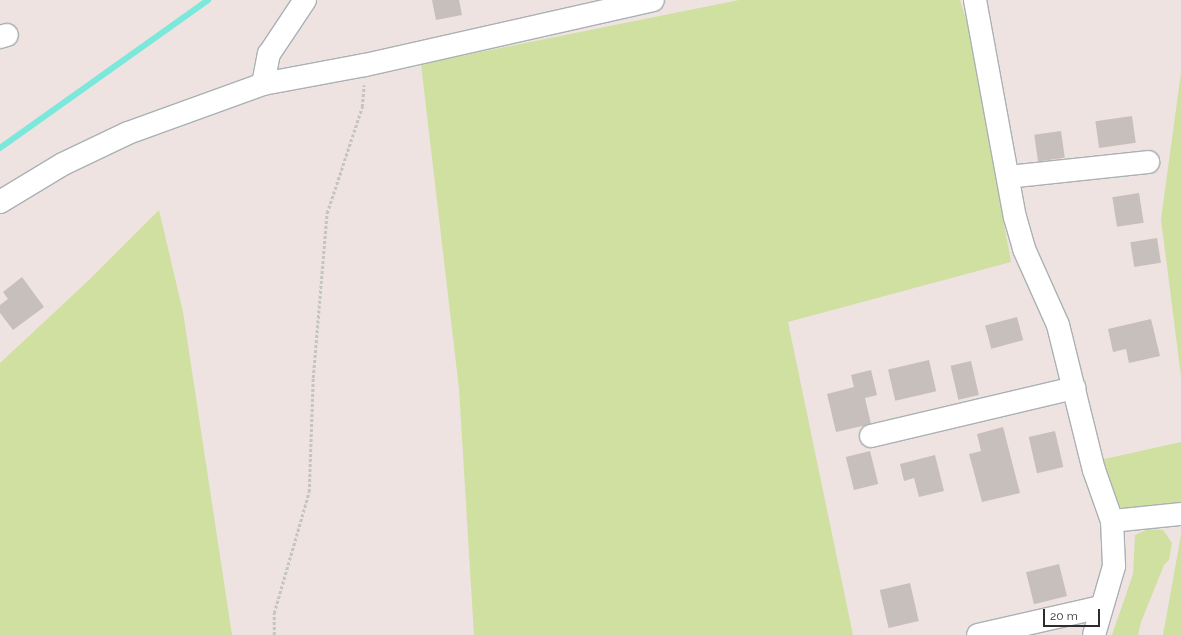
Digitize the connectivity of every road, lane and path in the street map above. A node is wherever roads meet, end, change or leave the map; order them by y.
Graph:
1 (305, 0) edge
2 (653, 0) edge
3 (975, 0) edge
4 (365, 65) junction
5 (263, 84) junction
6 (1148, 162) dead end
7 (1008, 177) junction
8 (0, 202) edge
9 (1074, 388) junction
10 (871, 436) dead end
11 (1181, 514) edge
12 (1112, 520) junction
13 (1102, 608) junction
14 (274, 635) edge
15 (978, 635) edge
16 (1094, 635) edge

1 - 5 street
2 - 4 street
3 - 7 street
4 - 5 street
4 - 14 path
5 - 8 street
6 - 7 street
7 - 9 street
9 - 10 street
9 - 12 street
11 - 12 street
12 - 13 street
13 - 15 street
13 - 16 street

